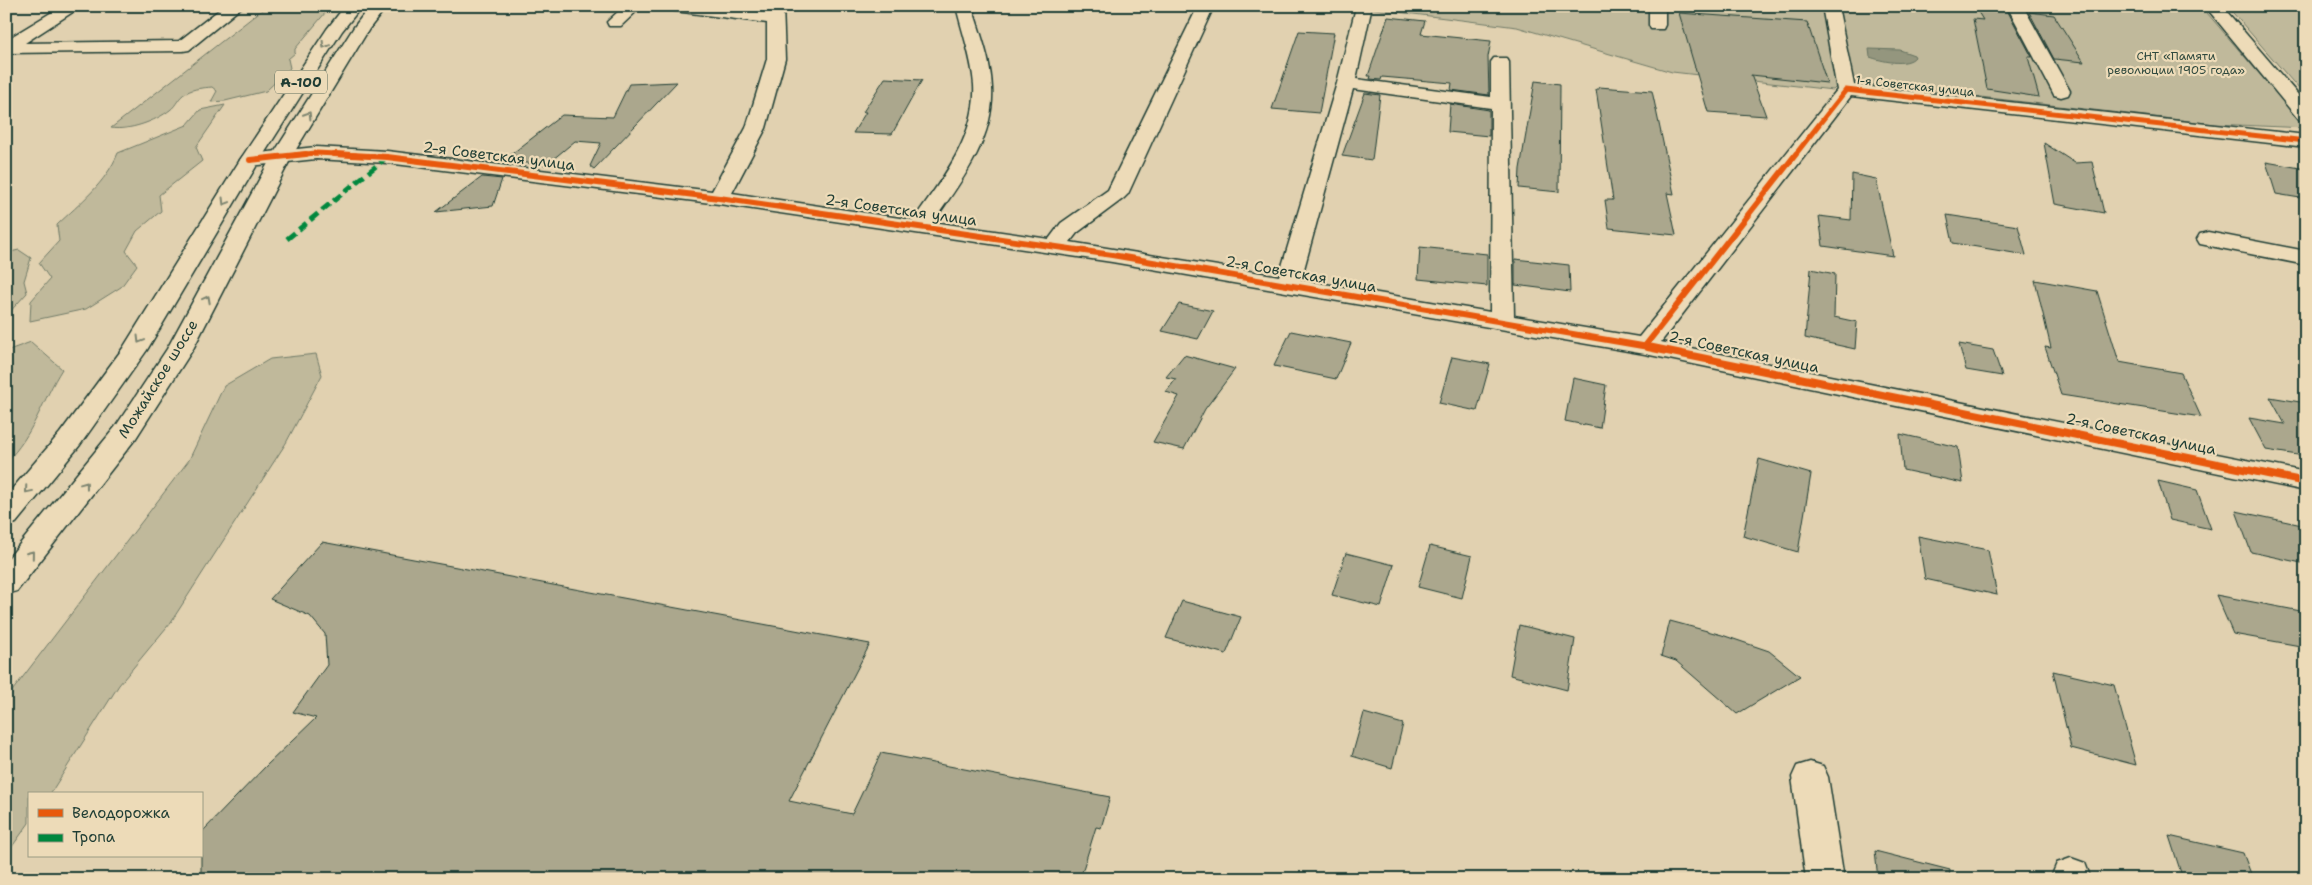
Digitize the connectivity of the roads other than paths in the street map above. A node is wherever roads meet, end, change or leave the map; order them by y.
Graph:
1 (74, 6) edge
2 (235, 6) edge
3 (354, 6) edge
4 (379, 6) edge
5 (634, 6) edge
6 (675, 6) edge
7 (964, 6) edge
8 (1206, 6) edge
9 (1657, 6) edge
10 (1830, 6) edge
11 (2015, 6) edge
12 (1363, 11) dead end
13 (776, 12) edge
14 (2204, 13) edge
15 (616, 22) dead end
16 (1657, 25) dead end
17 (6, 48) edge
18 (1500, 62) dead end
19 (1346, 83) junction
20 (1846, 90) junction
21 (2061, 91) dead end
22 (1502, 104) junction
23 (2306, 116) edge
24 (2306, 141) edge
25 (282, 156) junction
26 (250, 160) junction
27 (720, 198) junction
28 (920, 226) junction
29 (2208, 240) dead end
30 (1055, 247) junction
31 (2306, 258) edge
32 (1288, 286) junction
33 (1502, 322) junction
34 (1645, 346) junction
35 (2306, 482) edge
36 (6, 516) edge
37 (6, 583) edge
38 (1810, 777) dead end
39 (1825, 879) edge

1 - 17 street
2 - 17 street
3 -> 26 street, А-100
25 -> 4 street, А-100
5 - 15 street
6 - 13 street
7 - 28 street
8 - 30 street
9 - 16 street
10 - 20 street
11 - 21 street
12 - 19 street
13 - 27 street
14 - 23 street
18 - 22 street
19 - 22 street
19 - 32 street
20 - 24 street, 1-я Советская улица
20 - 34 street, 1-я Советская улица
22 - 33 street
25 - 26 street, 2-я Советская улица
25 - 27 street, 2-я Советская улица
37 -> 25 street, Можайское шоссе
26 -> 36 street
27 - 28 street, 2-я Советская улица
28 - 30 street, 2-я Советская улица
29 - 31 street
30 - 32 street, 2-я Советская улица
32 - 33 street, 2-я Советская улица
33 - 34 street, 2-я Советская улица
34 - 35 street, 2-я Советская улица
38 - 39 street

